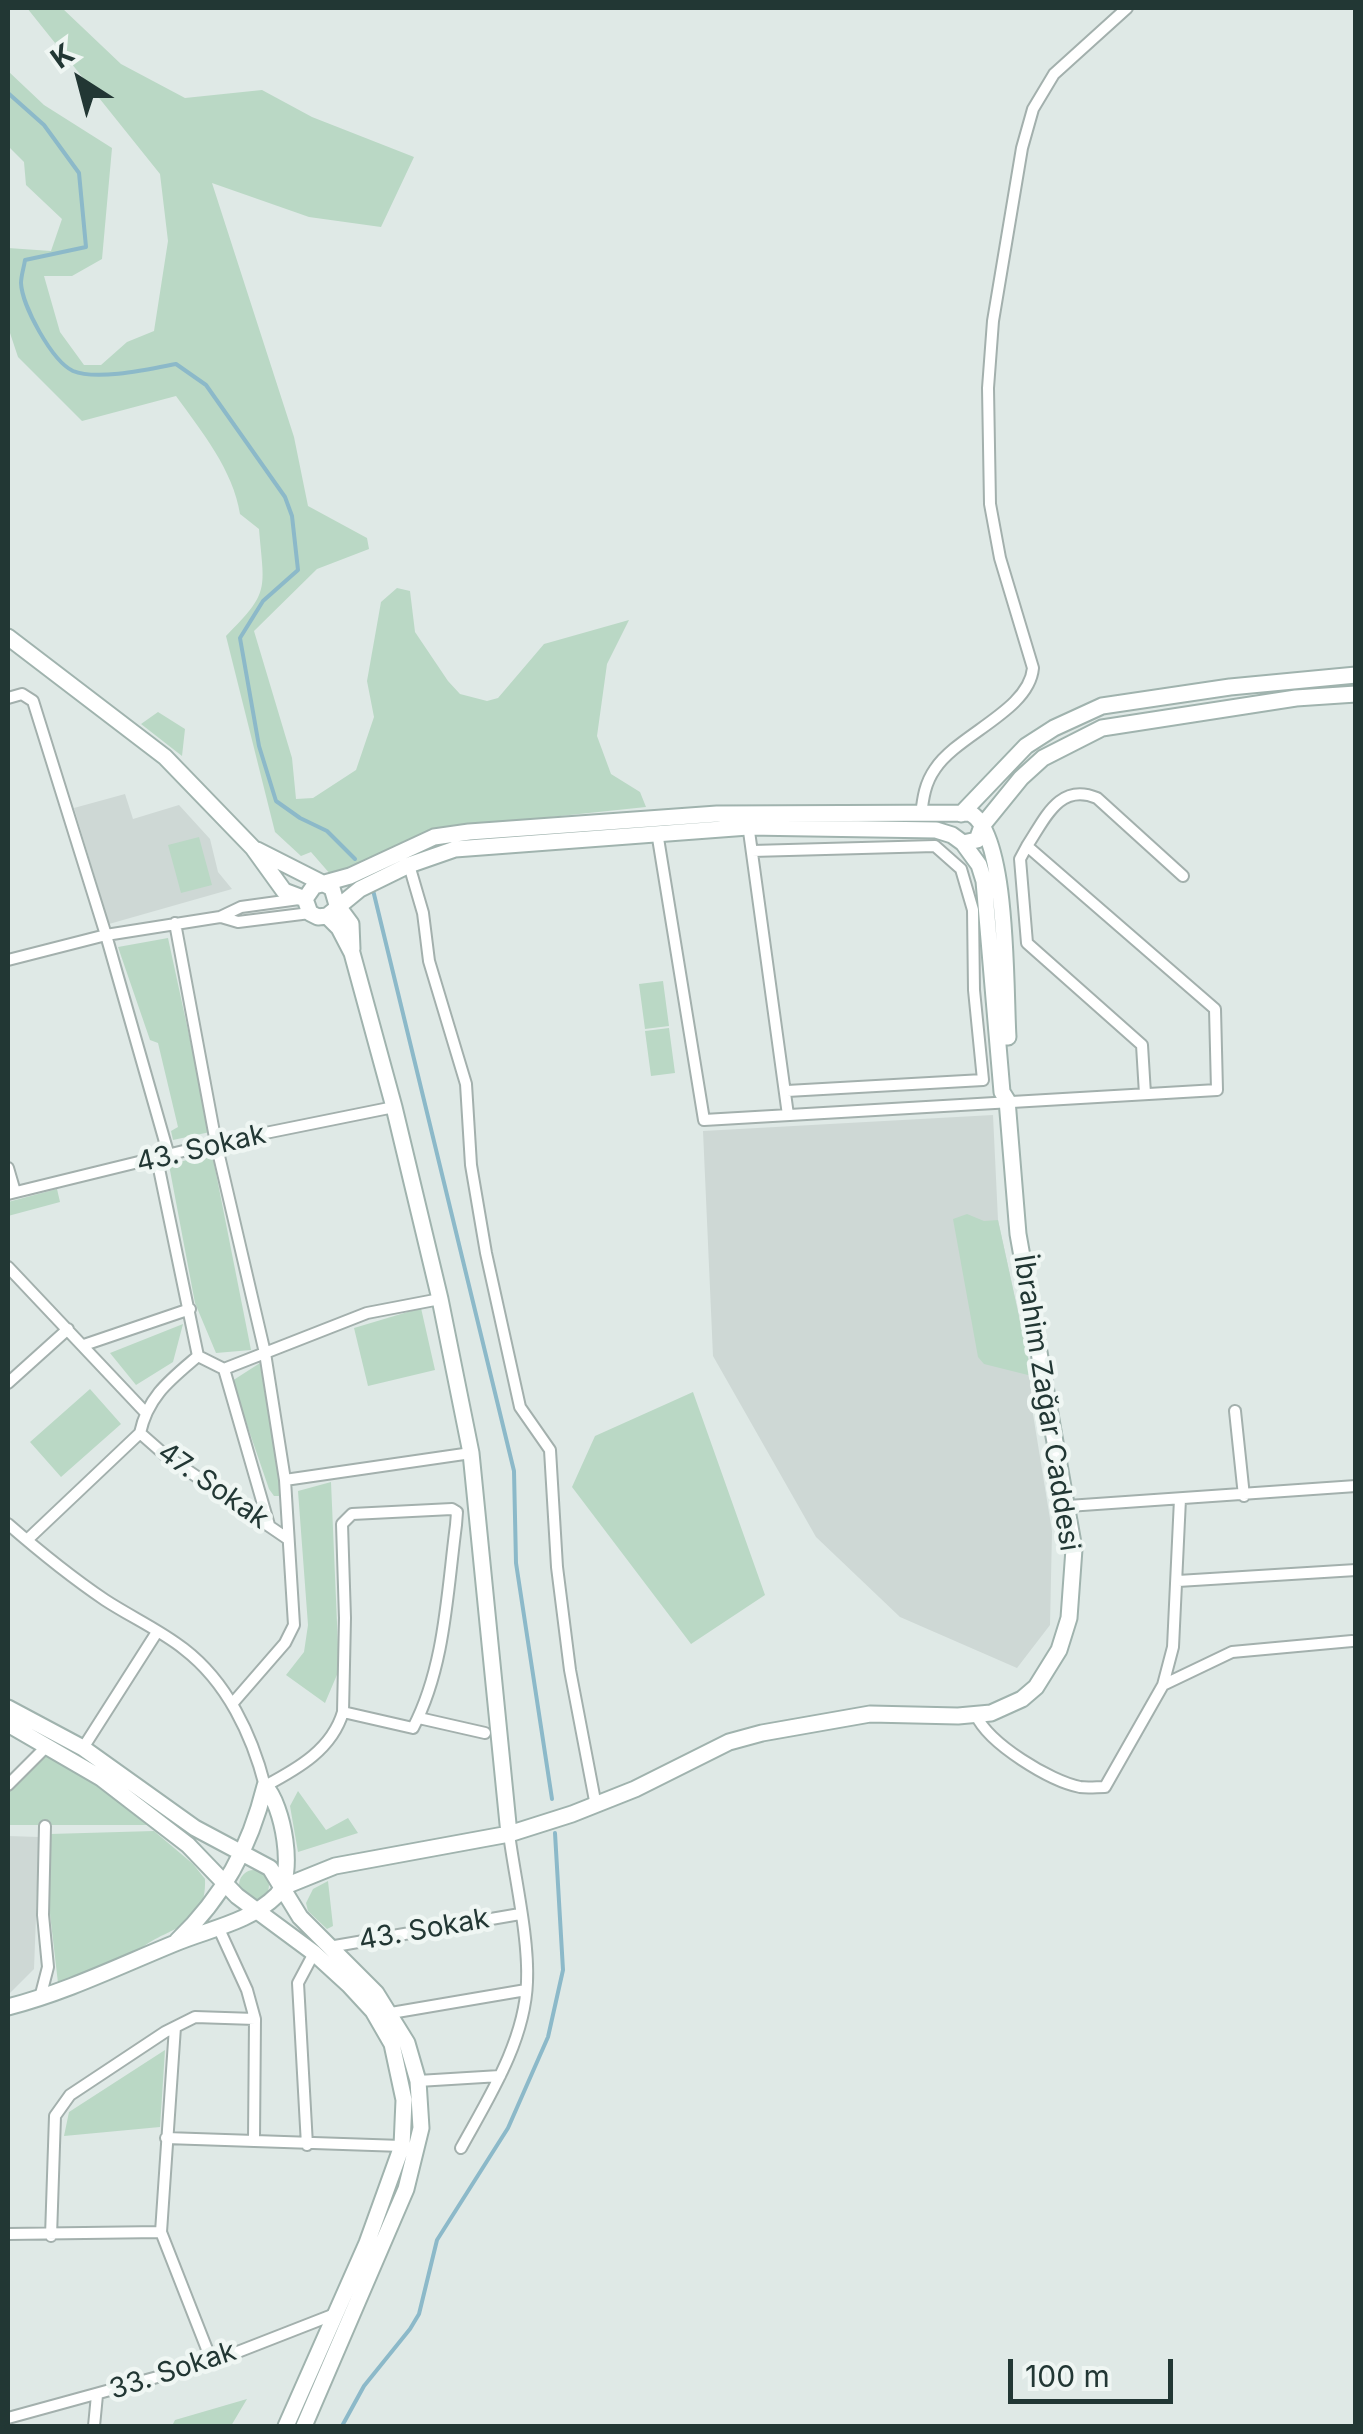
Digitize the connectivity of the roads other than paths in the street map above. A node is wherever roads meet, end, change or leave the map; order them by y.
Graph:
1 (1126, 8) edge
2 (8, 637) edge
3 (1356, 675) edge
4 (1356, 694) edge
5 (8, 698) edge
6 (962, 813) junction
7 (921, 815) junction
8 (748, 820) junction
9 (982, 826) junction
10 (658, 832) junction
11 (958, 839) junction
12 (1026, 846) junction
13 (254, 848) junction
14 (752, 851) junction
15 (409, 865) junction
16 (1183, 876) dead end
17 (324, 884) junction
18 (307, 906) junction
19 (332, 910) junction
20 (174, 923) junction
21 (106, 935) junction
22 (1027, 942) junction
23 (1003, 944) junction
24 (8, 960) edge
25 (786, 1091) junction
26 (1145, 1094) junction
27 (1007, 1100) junction
28 (394, 1107) junction
29 (788, 1115) junction
30 (216, 1143) junction
31 (163, 1157) junction
32 (8, 1168) edge
33 (12, 1193) edge
34 (8, 1267) edge
35 (440, 1299) junction
36 (190, 1309) junction
37 (68, 1330) junction
38 (84, 1345) junction
39 (265, 1353) junction
40 (198, 1356) junction
41 (224, 1369) junction
42 (8, 1384) edge
43 (1235, 1410) dead end
44 (145, 1412) junction
45 (140, 1433) junction
46 (471, 1453) junction
47 (286, 1480) junction
48 (1356, 1486) edge
49 (1244, 1496) junction
50 (1180, 1498) junction
51 (1068, 1506) junction
52 (8, 1525) edge
53 (269, 1525) junction
54 (288, 1539) junction
55 (27, 1540) junction
56 (1356, 1570) edge
57 (1178, 1581) junction
58 (157, 1632) junction
59 (1352, 1642) dead end
60 (1164, 1685) junction
61 (232, 1704) junction
62 (8, 1708) edge
63 (344, 1712) junction
64 (976, 1716) junction
65 (418, 1718) junction
66 (8, 1724) edge
67 (486, 1733) dead end
68 (48, 1745) junction
69 (83, 1748) junction
70 (8, 1785) edge
71 (266, 1786) junction
72 (596, 1806) junction
73 (45, 1826) dead end
74 (509, 1834) junction
75 (242, 1855) junction
76 (225, 1883) junction
77 (283, 1887) junction
78 (258, 1910) junction
79 (520, 1914) junction
80 (218, 1929) junction
81 (174, 1943) junction
82 (322, 1950) junction
83 (526, 1990) junction
84 (40, 1999) junction
85 (8, 2007) edge
86 (391, 2013) junction
87 (255, 2019) junction
88 (175, 2027) junction
89 (500, 2076) junction
90 (418, 2082) junction
91 (166, 2138) junction
92 (254, 2139) junction
93 (308, 2145) junction
94 (402, 2146) junction
95 (462, 2148) dead end
96 (161, 2232) junction
97 (8, 2234) edge
98 (50, 2236) junction
99 (336, 2314) junction
100 (212, 2362) junction
101 (97, 2395) junction
102 (8, 2418) edge
103 (94, 2426) edge
104 (286, 2426) edge
105 (304, 2426) edge

1 - 7 street
2 - 13 main road
3 - 6 main road
4 - 9 main road
5 - 21 street
6 - 7 main road
6 - 9 main road
6 - 11 main road
7 - 8 main road
8 - 10 main road
8 - 11 main road
8 - 14 street
8 - 17 main road
9 - 11 main road
9 - 23 main road, İbrahim Zağar Caddesi
10 - 15 main road
10 - 29 street
11 - 27 main road, İbrahim Zağar Caddesi
12 - 16 street
12 - 22 street
12 - 26 street
13 - 17 main road
13 - 18 main road
14 - 25 street
14 - 25 street
15 - 19 main road
15 - 72 street
17 - 18 main road
17 - 19 main road
18 - 19 main road
18 - 20 street
19 - 28 main road
20 - 21 street
20 - 30 street
21 - 24 street
21 - 31 street
22 - 23 street
22 - 26 street
23 - 27 main road, İbrahim Zağar Caddesi
25 - 29 street
26 - 27 street
27 - 29 street
27 - 51 main road, İbrahim Zağar Caddesi
28 - 30 street, 43. Sokak
28 - 35 main road
30 - 31 street, 43. Sokak
30 - 39 street
31 - 33 street, 43. Sokak
31 - 36 street
32 - 33 street
34 - 37 street
35 - 39 street
35 - 46 main road
36 - 38 street
36 - 40 street
37 - 38 street
37 - 42 street
38 - 44 street
39 - 41 street
39 - 47 street
40 - 41 street
40 - 44 street
41 - 53 street
43 - 49 street
44 - 45 street
45 - 53 street, 47. Sokak
45 - 55 street
46 - 47 street
46 - 74 main road
47 - 54 street
48 - 49 street
49 - 50 street
50 - 51 street
50 - 57 street
51 - 64 main road, İbrahim Zağar Caddesi
52 - 55 street
53 - 54 street, 47. Sokak
54 - 61 street
55 - 58 street
56 - 57 street
57 - 60 street
58 - 61 street
58 - 69 street
59 - 60 street
60 - 64 street
61 - 71 street
62 - 69 main road
63 - 65 street
63 - 65 street
63 - 71 street
64 - 72 main road, İbrahim Zağar Caddesi
65 - 67 street
66 - 68 main road
68 - 70 street
68 - 76 main road
69 - 75 main road
71 - 75 main road
71 - 77 main road
72 - 74 main road, İbrahim Zağar Caddesi
73 - 84 street
74 - 77 main road, İbrahim Zağar Caddesi
74 - 79 street
75 - 76 main road
75 - 77 main road
76 - 78 main road
76 - 81 main road
77 - 78 main road
77 - 82 main road
78 - 80 main road
78 - 82 main road
79 - 82 street, 43. Sokak
79 - 83 street
80 - 81 main road
80 - 87 street
81 - 84 main road
82 - 86 main road
82 - 93 street
82 - 94 main road
83 - 86 street
83 - 89 street
84 - 85 main road
86 - 90 main road
87 - 88 street
87 - 92 street
88 - 91 street
88 - 98 street
89 - 90 street
89 - 95 street
90 - 105 main road
91 - 92 street
91 - 96 street
92 - 93 street
93 - 94 street
94 - 99 main road
96 - 98 street
96 - 100 street
97 - 98 street
99 - 100 street, 33. Sokak
99 - 104 main road
100 - 101 street, 33. Sokak
101 - 102 street, 33. Sokak
101 - 103 street

